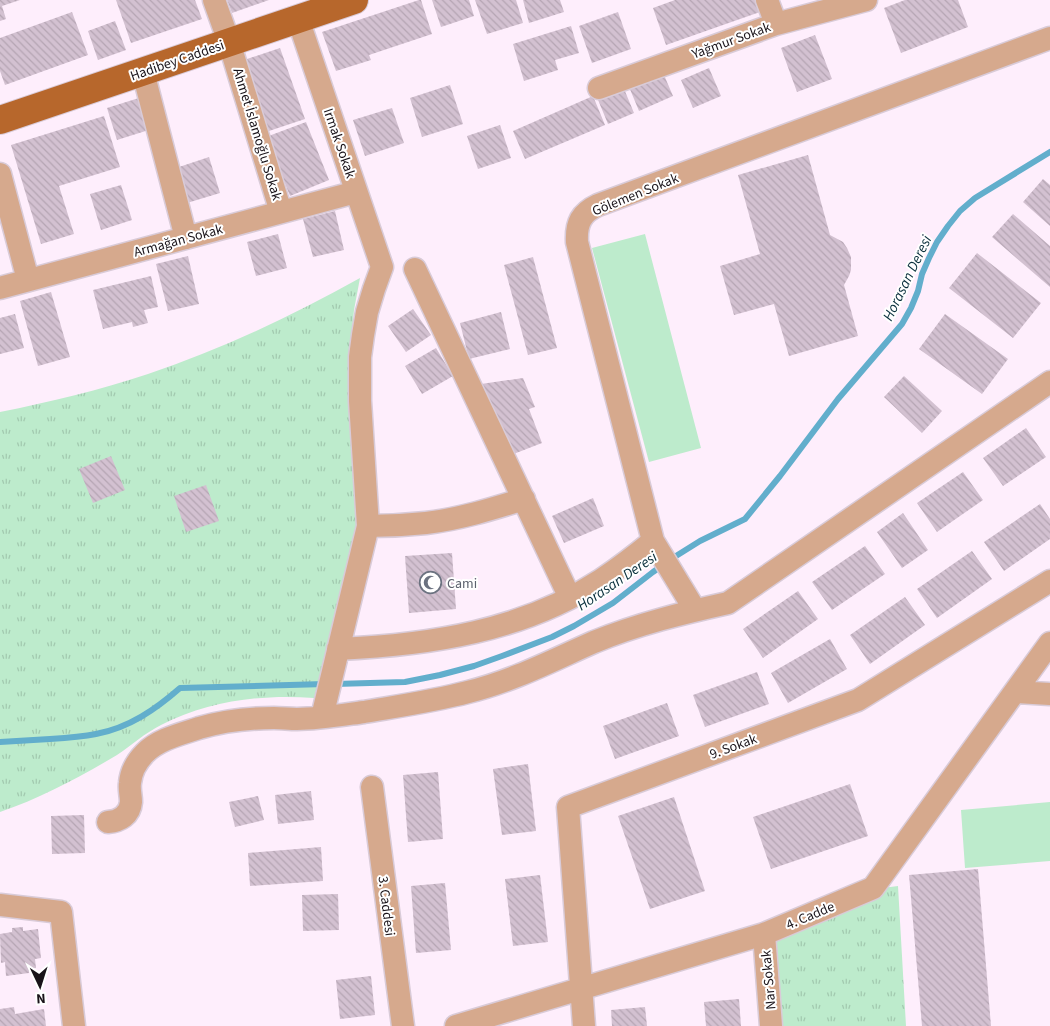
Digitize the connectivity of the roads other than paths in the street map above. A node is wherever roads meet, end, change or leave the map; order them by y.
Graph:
1 (214, 0) edge
2 (354, 0) edge
3 (767, 0) edge
4 (866, 0) edge
5 (298, 19) junction
6 (776, 24) junction
7 (1050, 38) edge
8 (230, 42) junction
9 (143, 72) junction
10 (599, 88) dead end
11 (0, 120) edge
12 (0, 174) edge
13 (356, 192) junction
14 (281, 212) junction
15 (186, 238) junction
16 (415, 269) dead end
17 (28, 280) junction
18 (0, 288) edge
19 (1050, 382) edge
20 (524, 499) junction
21 (368, 526) junction
22 (653, 541) junction
23 (1050, 581) edge
24 (570, 598) junction
25 (695, 610) junction
26 (1050, 643) edge
27 (338, 649) junction
28 (1015, 692) junction
29 (1050, 694) edge
30 (322, 717) junction
31 (372, 787) dead end
32 (108, 822) dead end
33 (0, 905) edge
34 (764, 934) junction
35 (581, 989) junction
36 (74, 1026) edge
37 (403, 1026) edge
38 (456, 1026) edge
39 (584, 1026) edge
40 (772, 1026) edge

1 - 8 street, Ahmet İslamoğlu Sokak
2 - 5 main road, Hadibey Caddesi
3 - 6 street
4 - 6 street, Yağmur Sokak
5 - 8 main road, Hadibey Caddesi
5 - 13 street, Irmak Sokak
6 - 10 street, Yağmur Sokak
7 - 22 street, Gölemen Sokak
8 - 9 main road, Hadibey Caddesi
8 - 14 street, Ahmet İslamoğlu Sokak
9 - 11 main road, Hadibey Caddesi
9 - 15 street
12 - 17 street
13 - 14 street, Armağan Sokak
13 - 21 street, Irmak Sokak
14 - 15 street, Armağan Sokak
15 - 17 street, Armağan Sokak
16 - 20 street
17 - 18 street, Armağan Sokak
19 - 25 street
20 - 21 street
20 - 24 street
21 - 27 street
22 - 24 street
22 - 25 street, Gölemen Sokak
23 - 35 street, 9. Sokak
24 - 27 street
25 - 30 street
26 - 28 street, 4. Cadde
27 - 30 street
28 - 29 street
28 - 34 street, 4. Cadde
30 - 32 street
31 - 37 street, 3. Caddesi
33 - 36 street
34 - 35 street, 4. Cadde
34 - 40 street, Nar Sokak
35 - 38 street, 4. Cadde
35 - 39 street

